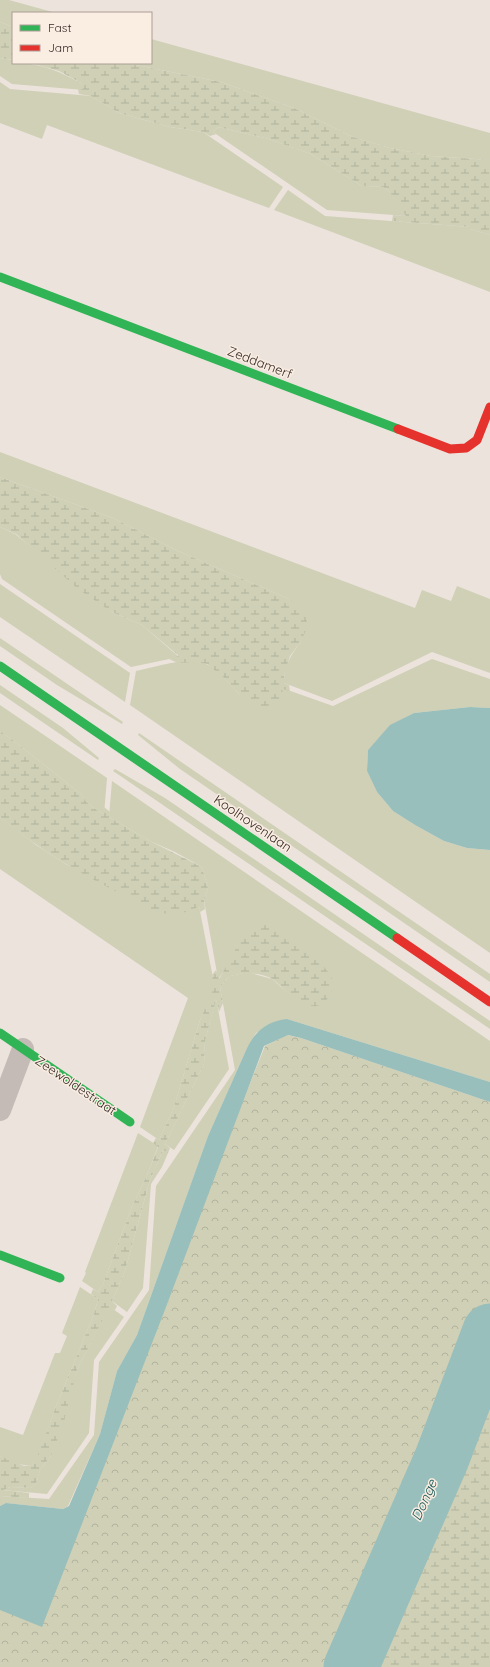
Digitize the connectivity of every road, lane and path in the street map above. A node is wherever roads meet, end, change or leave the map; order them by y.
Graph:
1 (0, 277) edge
2 (490, 407) edge
3 (0, 666) edge
4 (490, 1002) edge
5 (0, 1033) edge
6 (23, 1049) junction
7 (0, 1110) edge
8 (130, 1122) dead end
9 (0, 1255) edge
10 (60, 1278) dead end

1 - 2 street, Zeddamerf
3 - 4 street, Koolhovenlaan
5 - 6 street, Zeewoldestraat
6 - 7 street, Zeewoldestraat
6 - 8 street, Zeewoldestraat
9 - 10 street

